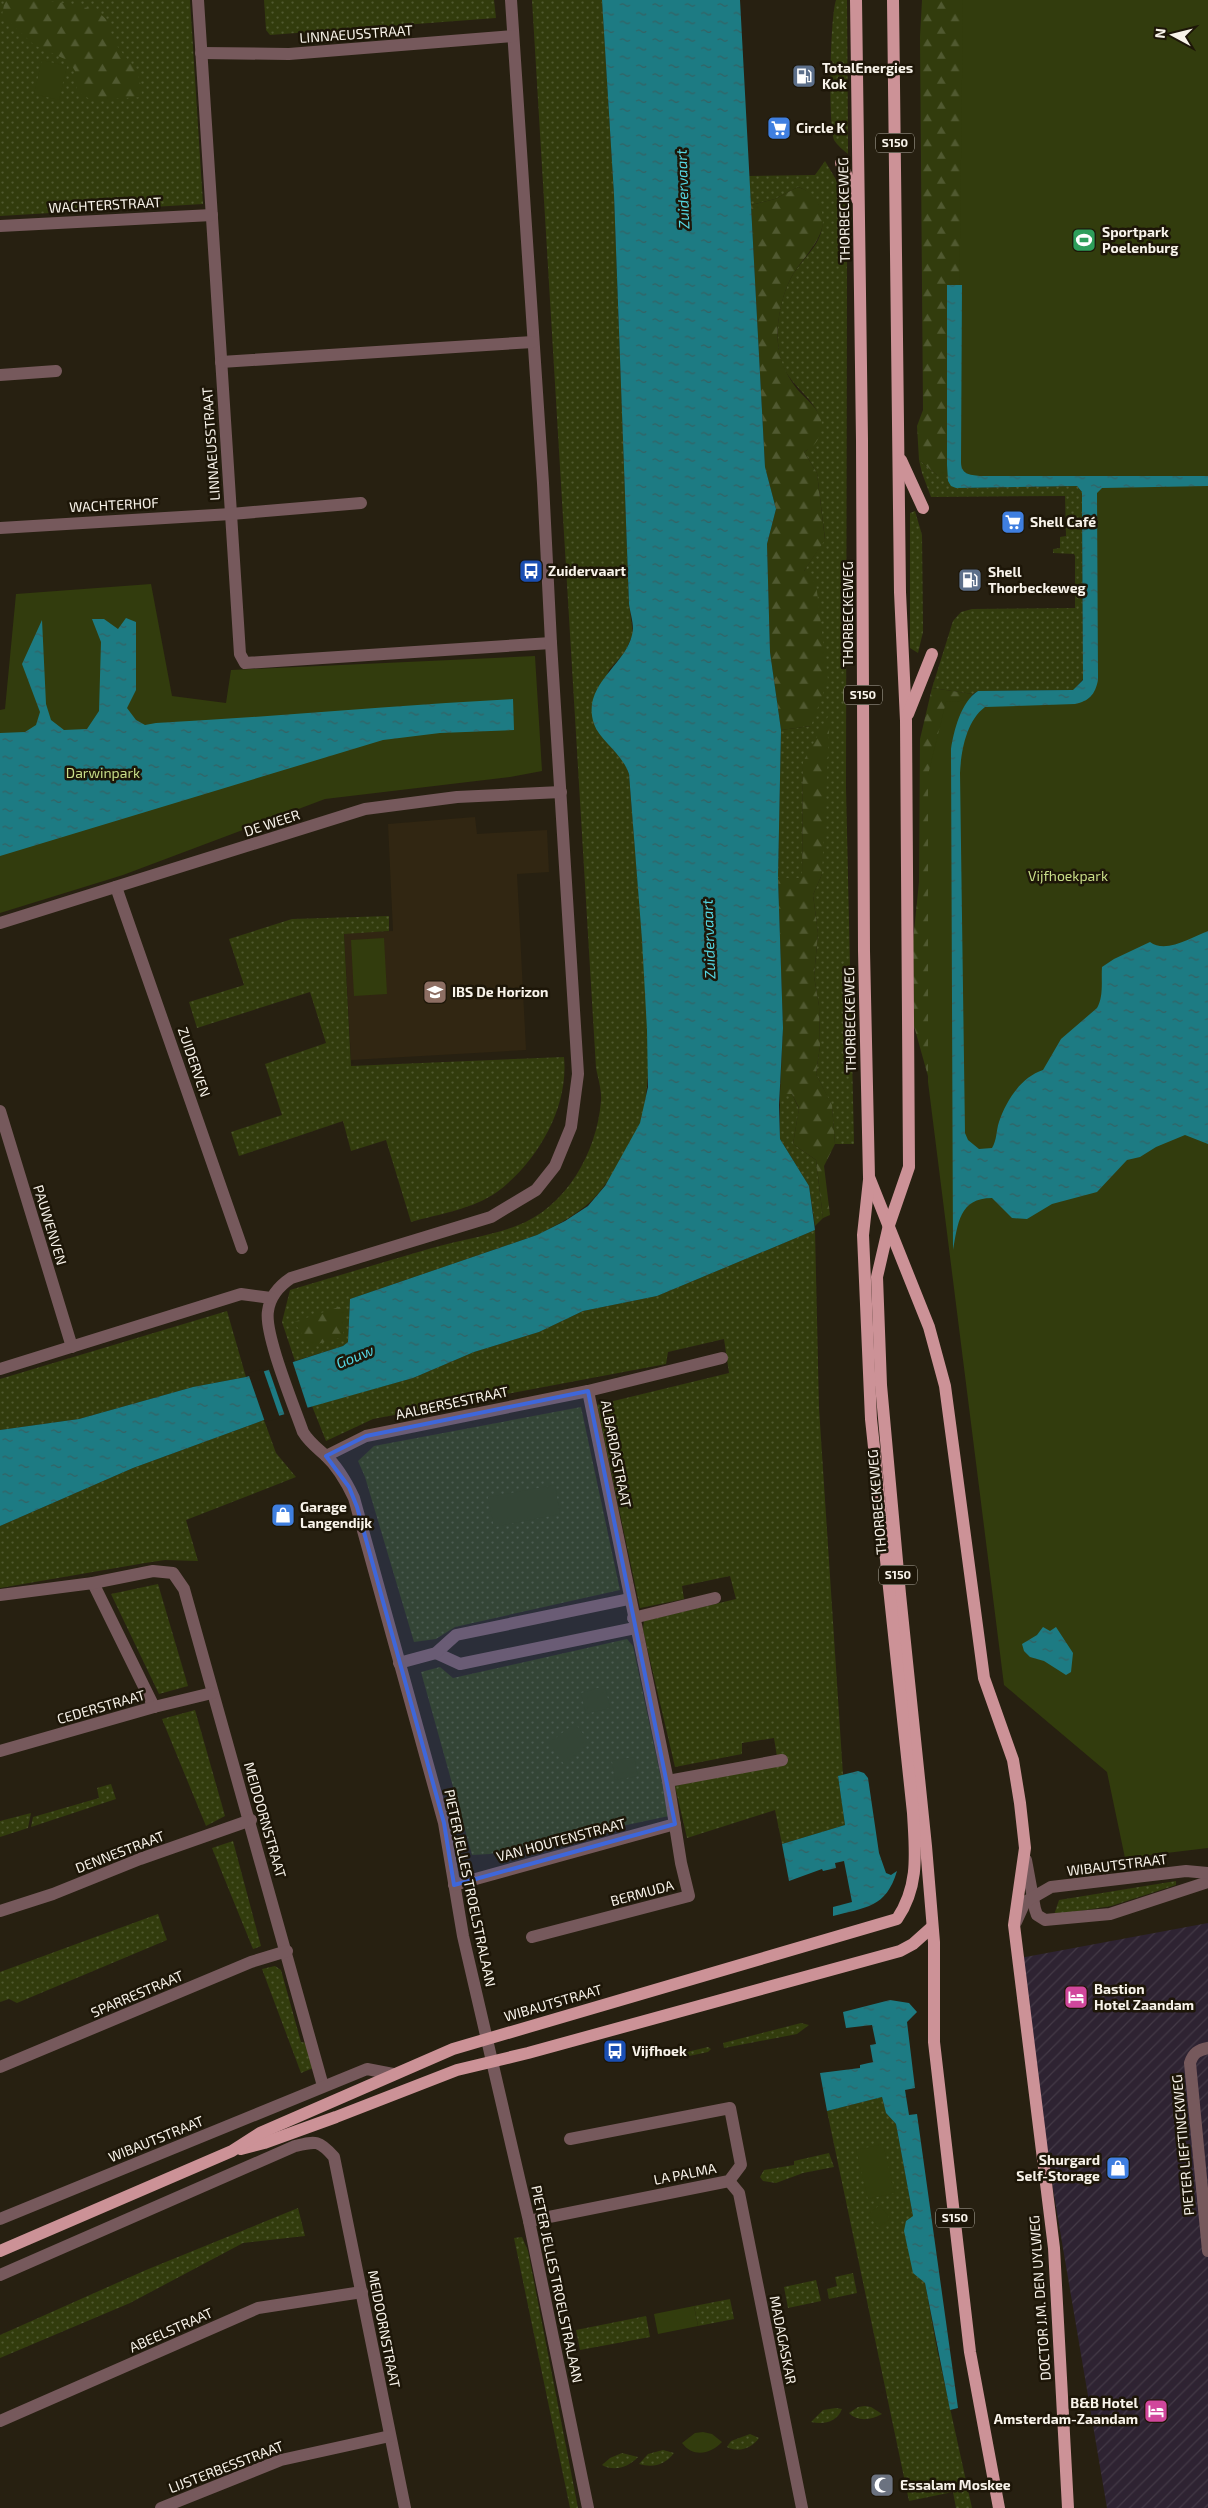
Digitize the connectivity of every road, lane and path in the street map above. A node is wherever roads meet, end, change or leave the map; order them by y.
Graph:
1 (198, 0) edge
2 (511, 0) edge
3 (856, 0) edge
4 (893, 0) edge
5 (513, 36) junction
6 (201, 53) junction
7 (841, 162) dead end
8 (860, 206) junction
9 (212, 215) junction
10 (0, 226) edge
11 (533, 342) junction
12 (221, 362) junction
13 (56, 371) dead end
14 (0, 375) edge
15 (899, 456) junction
16 (361, 503) dead end
17 (923, 508) dead end
18 (231, 514) junction
19 (0, 528) edge
20 (550, 643) junction
21 (932, 654) dead end
22 (906, 721) junction
23 (560, 792) junction
24 (116, 887) junction
25 (0, 923) edge
26 (0, 1111) edge
27 (869, 1177) junction
28 (888, 1225) junction
29 (242, 1248) dead end
30 (271, 1298) junction
31 (72, 1347) junction
32 (722, 1358) dead end
33 (0, 1369) edge
34 (588, 1390) junction
35 (326, 1456) junction
36 (93, 1583) junction
37 (0, 1595) edge
38 (715, 1598) dead end
39 (629, 1599) junction
40 (634, 1623) junction
41 (436, 1653) junction
42 (398, 1663) junction
43 (212, 1693) junction
44 (154, 1707) junction
45 (0, 1752) edge
46 (782, 1760) dead end
47 (668, 1781) junction
48 (250, 1820) junction
49 (675, 1824) junction
50 (1025, 1848) junction
51 (1208, 1873) edge
52 (1208, 1882) edge
53 (454, 1885) junction
54 (1032, 1897) junction
55 (0, 1911) edge
56 (1014, 1926) junction
57 (932, 1927) junction
58 (532, 1937) dead end
59 (287, 1951) junction
60 (488, 2038) junction
61 (1208, 2048) edge
62 (493, 2062) junction
63 (0, 2067) edge
64 (393, 2074) junction
65 (324, 2086) junction
66 (304, 2128) junction
67 (570, 2139) dead end
68 (295, 2146) junction
69 (232, 2151) junction
70 (729, 2181) junction
71 (0, 2219) edge
72 (529, 2221) junction
73 (2, 2251) edge
74 (1208, 2251) edge
75 (0, 2275) edge
76 (362, 2292) junction
77 (0, 2421) edge
78 (390, 2436) junction
79 (161, 2508) edge
80 (405, 2508) edge
81 (588, 2508) edge
82 (802, 2508) edge
83 (999, 2508) edge
84 (1068, 2508) edge

1 - 6 street, LINNAEUSSTRAAT
2 - 5 street
3 - 8 main road, THORBECKEWEG / S150
4 - 15 main road, THORBECKEWEG / S150
5 - 6 street, LINNAEUSSTRAAT
5 - 11 street
6 - 9 street, LINNAEUSSTRAAT
7 - 8 main road
8 - 27 main road, THORBECKEWEG / S150
9 - 10 street, WACHTERSTRAAT
9 - 12 street, LINNAEUSSTRAAT
11 - 12 street
11 - 20 street
12 - 18 street, LINNAEUSSTRAAT
13 - 14 street
15 - 17 main road
15 - 22 main road, THORBECKEWEG / S150
16 - 18 street, LINNAEUSSTRAAT
18 - 19 street, WACHTERHOF
18 - 20 street
20 - 23 street
21 - 22 main road
22 - 28 main road, THORBECKEWEG / S150
23 - 24 street, DE WEER
23 - 30 street
24 - 25 street, DE WEER
24 - 29 street, ZUIDERVEN
26 - 31 street, PAUWENVEN
27 - 28 main road, THORBECKEWEG / S150
27 - 60 main road, WIBAUTSTRAAT / S150
28 - 50 main road, THORBECKEWEG / S150
28 - 57 main road, THORBECKEWEG / S150
30 - 31 street
30 - 35 street, PIETER JELLES TROELSTRALAAN
31 - 33 street
32 - 34 street, ALBARDASTRAAT
34 - 35 street, AALBERSESTRAAT
34 - 39 street, ALBARDASTRAAT
35 - 42 street, PIETER JELLES TROELSTRALAAN
36 - 37 street, MEIDOORNSTRAAT
36 - 43 street, MEIDOORNSTRAAT
36 - 44 street
38 - 40 street
39 - 40 street
39 - 41 street
40 - 41 street
40 - 47 street
41 - 42 street
42 - 53 street, PIETER JELLES TROELSTRALAAN
43 - 44 street, CEDERSTRAAT
43 - 48 street, MEIDOORNSTRAAT
44 - 45 street, CEDERSTRAAT
46 - 47 street
47 - 49 street
48 - 55 street, DENNESTRAAT
48 - 59 street, MEIDOORNSTRAAT
49 - 53 street, VAN HOUTENSTRAAT
49 - 58 street, BERMUDA
50 - 54 street
50 - 56 main road, DOCTOR J.M. DEN UYLWEG / S150
51 - 54 street, WIBAUTSTRAAT
52 - 54 street
53 - 60 street, PIETER JELLES TROELSTRALAAN
54 - 56 street
56 - 84 main road, DOCTOR J.M. DEN UYLWEG / S150
57 - 62 main road, WIBAUTSTRAAT
57 - 83 main road, S150
59 - 63 street, SPARRESTRAAT
59 - 65 street, MEIDOORNSTRAAT
60 - 62 street, PIETER JELLES TROELSTRALAAN
60 - 64 main road, WIBAUTSTRAAT
61 - 74 street, PIETER LIEFTINCKWEG
62 - 66 main road, WIBAUTSTRAAT
62 - 72 street, PIETER JELLES TROELSTRALAAN
64 - 65 street
64 - 69 main road, WIBAUTSTRAAT
65 - 71 street, WIBAUTSTRAAT
66 - 68 street
66 - 69 main road, WIBAUTSTRAAT
67 - 70 street, LA PALMA
68 - 75 street
68 - 76 street, MEIDOORNSTRAAT
69 - 73 main road, WIBAUTSTRAAT
70 - 72 street, LA PALMA
70 - 82 street, MADAGASKAR
72 - 81 street, PIETER JELLES TROELSTRALAAN
76 - 77 street, ABEELSTRAAT
76 - 78 street, MEIDOORNSTRAAT
78 - 79 street, LIJSTERBESSTRAAT
78 - 80 street, MEIDOORNSTRAAT

